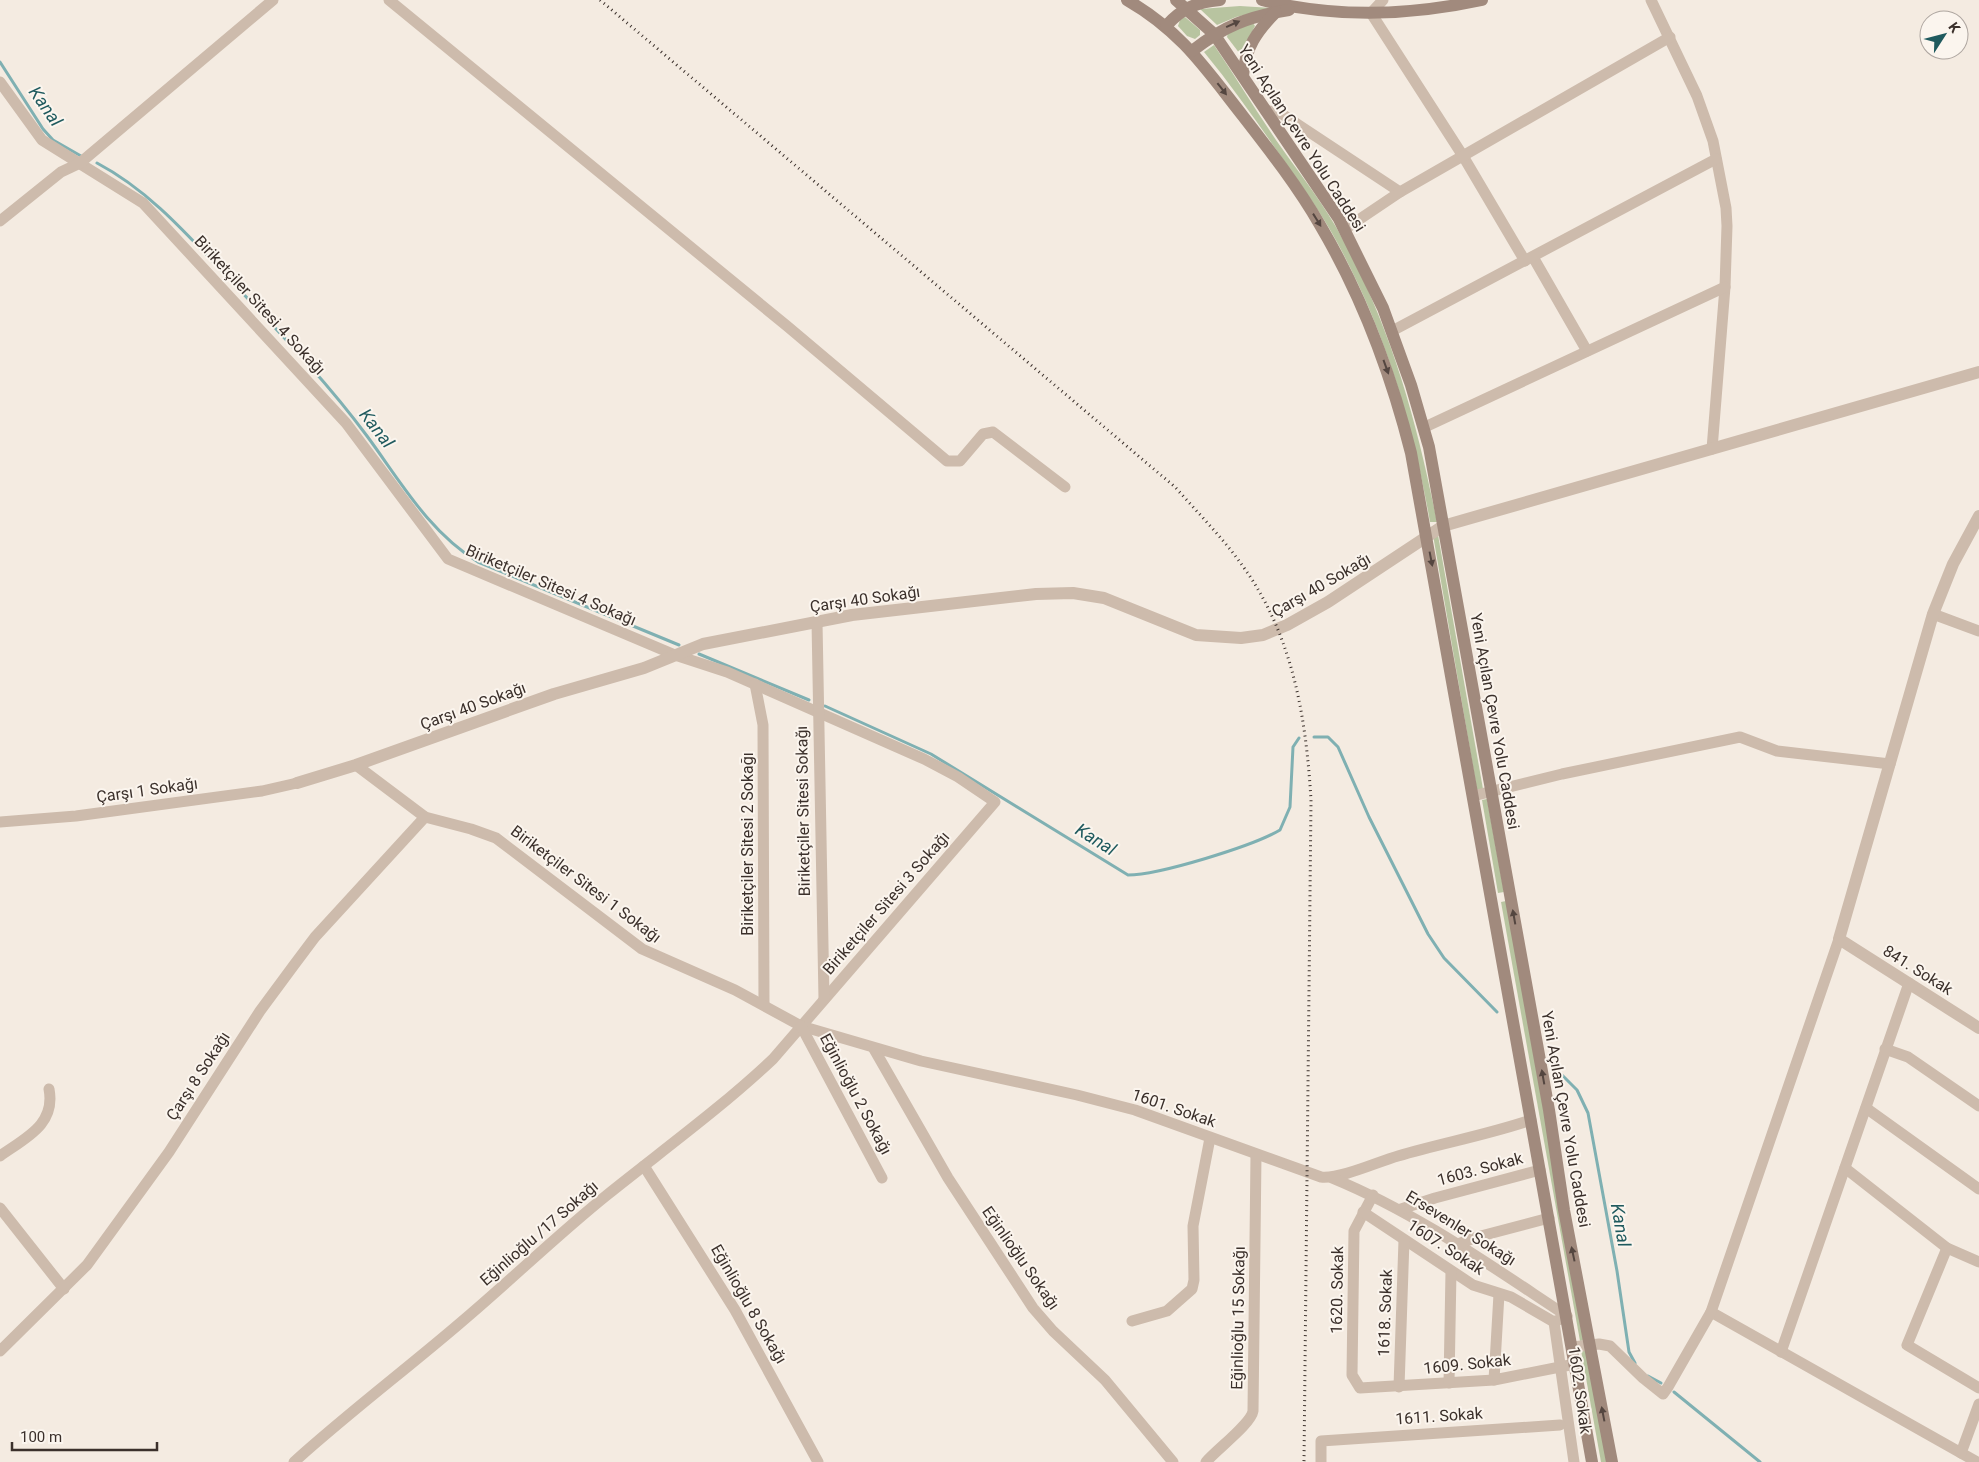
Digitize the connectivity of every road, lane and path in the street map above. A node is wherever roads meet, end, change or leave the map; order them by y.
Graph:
1 (273, 0) edge
2 (389, 0) edge
3 (1127, 0) edge
4 (1220, 0) edge
5 (1262, 0) edge
6 (1383, 0) edge
7 (1482, 0) edge
8 (1651, 0) edge
9 (1181, 4) edge
10 (1297, 9) junction
11 (1276, 12) junction
12 (1371, 13) junction
13 (1166, 26) junction
14 (1214, 34) junction
15 (1670, 38) junction
16 (1192, 50) junction
17 (1243, 76) junction
18 (0, 82) edge
19 (1265, 110) junction
20 (1463, 156) junction
21 (1716, 159) junction
22 (80, 163) junction
23 (1400, 192) junction
24 (0, 221) edge
25 (1344, 229) junction
26 (1529, 259) junction
27 (1725, 287) junction
28 (1392, 331) junction
29 (1587, 351) junction
30 (1979, 372) edge
31 (1424, 427) junction
32 (1712, 449) junction
33 (1064, 487) dead end
34 (1979, 516) edge
35 (1443, 526) junction
36 (1426, 536) junction
37 (1933, 614) junction
38 (817, 622) junction
39 (1979, 631) edge
40 (675, 655) junction
41 (755, 684) junction
42 (817, 712) junction
43 (1890, 764) junction
44 (356, 765) junction
45 (297, 783) joint
46 (1492, 792) junction
47 (1473, 796) junction
48 (994, 802) joint
49 (425, 817) junction
50 (0, 822) edge
51 (1839, 939) junction
52 (1909, 983) junction
53 (824, 999) junction
54 (764, 1005) junction
55 (801, 1026) junction
56 (1979, 1028) edge
57 (874, 1048) junction
58 (1885, 1049) junction
59 (49, 1089) dead end
60 (1979, 1106) edge
61 (1866, 1108) junction
62 (1531, 1120) junction
63 (1210, 1138) junction
64 (1256, 1154) junction
65 (0, 1156) edge
66 (644, 1166) junction
67 (1845, 1168) junction
68 (1540, 1170) junction
69 (882, 1178) dead end
70 (1332, 1178) junction
71 (1979, 1189) edge
72 (1373, 1195) junction
73 (0, 1208) edge
74 (1401, 1209) junction
75 (1363, 1212) junction
76 (1549, 1218) junction
77 (1404, 1240) junction
78 (1458, 1244) junction
79 (1947, 1248) junction
80 (1979, 1262) edge
81 (1451, 1271) junction
82 (64, 1289) junction
83 (1499, 1294) junction
84 (1711, 1312) junction
85 (1567, 1316) junction
86 (1132, 1322) dead end
87 (1554, 1322) junction
88 (1590, 1345) junction
89 (1572, 1347) junction
90 (0, 1351) edge
91 (1781, 1352) junction
92 (1575, 1364) junction
93 (1560, 1367) junction
94 (1494, 1380) junction
95 (1449, 1383) junction
96 (1399, 1386) junction
97 (1360, 1388) joint
98 (1979, 1388) edge
99 (1979, 1404) edge
100 (1560, 1425) dead end
101 (1961, 1453) junction
102 (294, 1462) edge
103 (818, 1462) edge
104 (1173, 1462) edge
105 (1206, 1462) edge
106 (1321, 1462) edge
107 (1574, 1462) edge
108 (1592, 1462) edge
109 (1612, 1462) edge
110 (1977, 1462) edge

1 - 22 street
2 - 33 street
3 - 13 main road, Yeni Açılan Çevre Yolu Caddesi
4 - 9 main road
5 - 10 main road
6 - 12 street
7 - 12 main road
8 - 15 street
9 - 13 main road
9 - 14 main road, Yeni Açılan Çevre Yolu Caddesi
10 - 11 main road
10 - 12 main road
14 -> 11 main road
11 - 17 main road
12 - 20 street
13 - 16 main road, Yeni Açılan Çevre Yolu Caddesi
14 - 16 main road
14 - 17 main road, Yeni Açılan Çevre Yolu Caddesi
15 - 20 street
15 - 21 street
16 -> 36 main road, Yeni Açılan Çevre Yolu Caddesi
17 - 19 main road, Yeni Açılan Çevre Yolu Caddesi
18 - 22 street, Biriketçiler Sitesi 4 Sokağı
19 - 23 street
19 - 25 main road, Yeni Açılan Çevre Yolu Caddesi
20 - 23 street
20 - 26 street
21 - 26 street
21 - 27 street
22 - 24 street
22 - 40 street, Biriketçiler Sitesi 4 Sokağı
23 - 25 street
25 - 28 main road, Yeni Açılan Çevre Yolu Caddesi
26 - 28 street
26 - 29 street
27 - 29 street
27 - 32 street
28 - 31 main road, Yeni Açılan Çevre Yolu Caddesi
29 - 31 street
30 - 32 street, Çarşı 40 Sokağı
31 - 35 main road, Yeni Açılan Çevre Yolu Caddesi
32 - 35 street, Çarşı 40 Sokağı
34 - 37 street
35 - 36 street, Çarşı 40 Sokağı
35 - 46 main road, Yeni Açılan Çevre Yolu Caddesi
36 - 38 street, Çarşı 40 Sokağı
36 -> 47 main road, Yeni Açılan Çevre Yolu Caddesi
37 - 39 street
37 - 43 street
38 - 40 street, Çarşı 40 Sokağı
38 - 42 street, Biriketçiler Sitesi Sokağı
40 - 41 street, Biriketçiler Sitesi 4 Sokağı
40 - 44 street, Çarşı 40 Sokağı
41 - 42 street, Biriketçiler Sitesi 4 Sokağı
41 - 54 street, Biriketçiler Sitesi 2 Sokağı
42 - 48 street, Biriketçiler Sitesi 4 Sokağı
42 - 53 street, Biriketçiler Sitesi Sokağı
43 - 46 street
43 - 51 street
44 - 45 street, Çarşı 40 Sokağı
44 - 49 street, Biriketçiler Sitesi 1 Sokağı
45 - 50 street, Çarşı 1 Sokağı
46 - 47 street
88 -> 46 main road, Yeni Açılan Çevre Yolu Caddesi
47 - 62 main road, Yeni Açılan Çevre Yolu Caddesi
48 - 53 street, Biriketçiler Sitesi 3 Sokağı
49 - 54 street, Biriketçiler Sitesi 1 Sokağı
49 - 82 street, Çarşı 8 Sokağı
51 - 52 street, 841. Sokak
51 - 84 street
52 - 56 street, 841. Sokak
52 - 58 street
53 - 55 street, Biriketçiler Sitesi 3 Sokağı
54 - 55 street, Biriketçiler Sitesi 1 Sokağı
55 - 57 street, 1601. Sokak
55 - 66 street, Eğinlioğlu /17 Sokağı
55 - 69 street, Eğinlioğlu 2 Sokağı
57 - 63 street, 1601. Sokak
57 - 104 street, Eğinlioğlu Sokağı
58 - 60 street
58 - 61 street
59 - 65 street
61 - 67 street
61 - 71 street
62 - 68 main road, Yeni Açılan Çevre Yolu Caddesi
62 - 70 street, 1601. Sokak
63 - 64 street, 1601. Sokak
63 - 86 street
64 - 70 street, 1601. Sokak
64 - 105 street, Eğinlioğlu 15 Sokağı
66 - 102 street, Eğinlioğlu /17 Sokağı
66 - 103 street, Eğinlioğlu 8 Sokağı
67 - 79 street
67 - 91 street
68 - 74 street, 1603. Sokak
68 - 76 main road, Yeni Açılan Çevre Yolu Caddesi
70 - 72 street, Ersevenler Sokağı
72 - 74 street, Ersevenler Sokağı
72 - 75 street, 1620. Sokak
73 - 82 street
74 - 78 street, Ersevenler Sokağı
75 - 77 street, 1607. Sokak
75 - 97 street, 1620. Sokak
76 - 78 street
76 - 85 main road, Yeni Açılan Çevre Yolu Caddesi
77 - 81 street, 1607. Sokak
77 - 96 street, 1618. Sokak
78 - 85 street, Ersevenler Sokağı
79 - 80 street
79 - 98 street
81 - 83 street, 1607. Sokak
81 - 95 street
82 - 90 street, Çarşı 8 Sokağı
83 - 87 street, 1607. Sokak
83 - 94 street
84 - 88 street
84 - 91 street
85 - 87 street
85 - 89 main road, Yeni Açılan Çevre Yolu Caddesi
87 - 93 street, 1602. Sokak
88 - 89 street
109 -> 88 main road, Yeni Açılan Çevre Yolu Caddesi
89 - 92 main road, Yeni Açılan Çevre Yolu Caddesi
91 - 101 street
92 - 93 street, 1609. Sokak
92 - 108 main road, Yeni Açılan Çevre Yolu Caddesi
93 - 94 street, 1609. Sokak
93 - 107 street, 1602. Sokak
94 - 95 street, 1609. Sokak
95 - 96 street, 1609. Sokak
96 - 97 street, 1609. Sokak
99 - 101 street
100 - 106 street, 1611. Sokak
101 - 110 street

